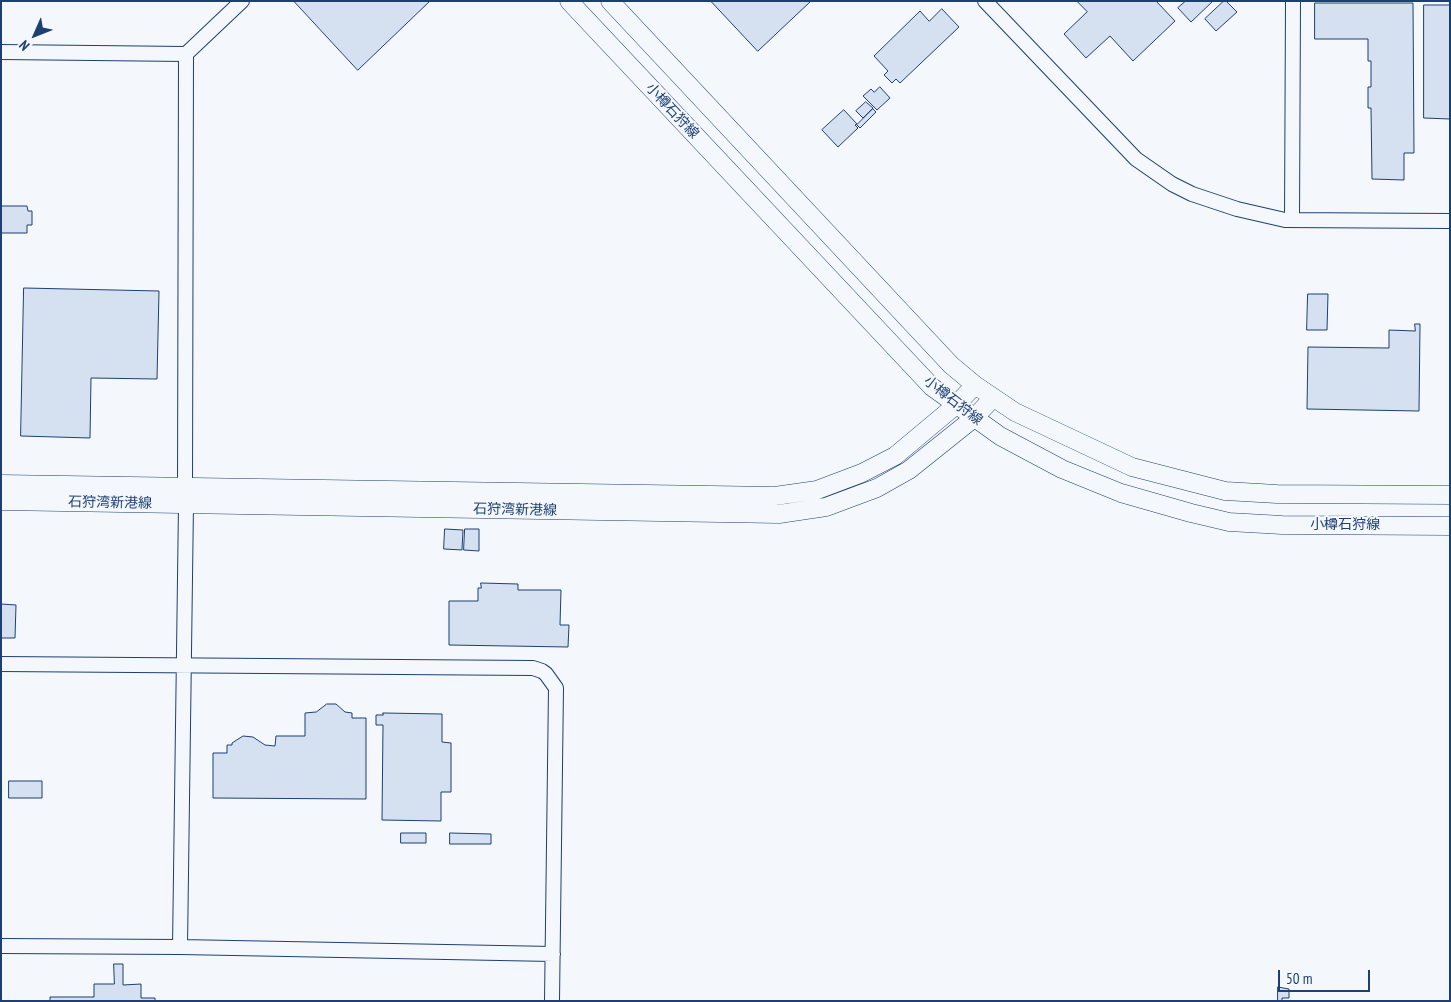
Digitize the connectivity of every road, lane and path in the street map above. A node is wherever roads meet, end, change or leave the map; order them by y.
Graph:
1 (242, 1) edge
2 (569, 1) edge
3 (610, 1) edge
4 (986, 1) edge
5 (1294, 1) edge
6 (1, 52) edge
7 (186, 54) junction
8 (1292, 220) junction
9 (1450, 221) edge
10 (975, 385) junction
11 (993, 398) junction
12 (956, 406) junction
13 (974, 418) junction
14 (1, 484) edge
15 (185, 487) junction
16 (1450, 495) edge
17 (1, 501) edge
18 (186, 504) junction
19 (1450, 526) edge
20 (1, 664) edge
21 (184, 664) junction
22 (1, 946) edge
23 (180, 947) junction
24 (553, 954) junction
25 (552, 1001) edge

1 - 7 street
2 - 12 main road, 小樽石狩線
3 - 10 main road, 小樽石狩線
4 - 8 street
5 - 8 street
6 - 7 street
7 - 15 street
8 - 9 street
10 - 11 main road, 小樽石狩線
10 - 12 main road, 石狩湾新港線
11 - 13 main road, 石狩湾新港線
11 - 16 main road, 小樽石狩線
12 - 13 main road, 小樽石狩線
12 - 15 main road, 石狩湾新港線
13 - 18 main road, 石狩湾新港線
13 - 19 main road, 小樽石狩線
14 - 15 main road, 石狩湾新港線
15 - 18 street
17 - 18 main road, 石狩湾新港線
18 - 21 street
20 - 21 street
21 - 23 street
21 - 24 street
22 - 23 street
23 - 24 street
24 - 25 street

